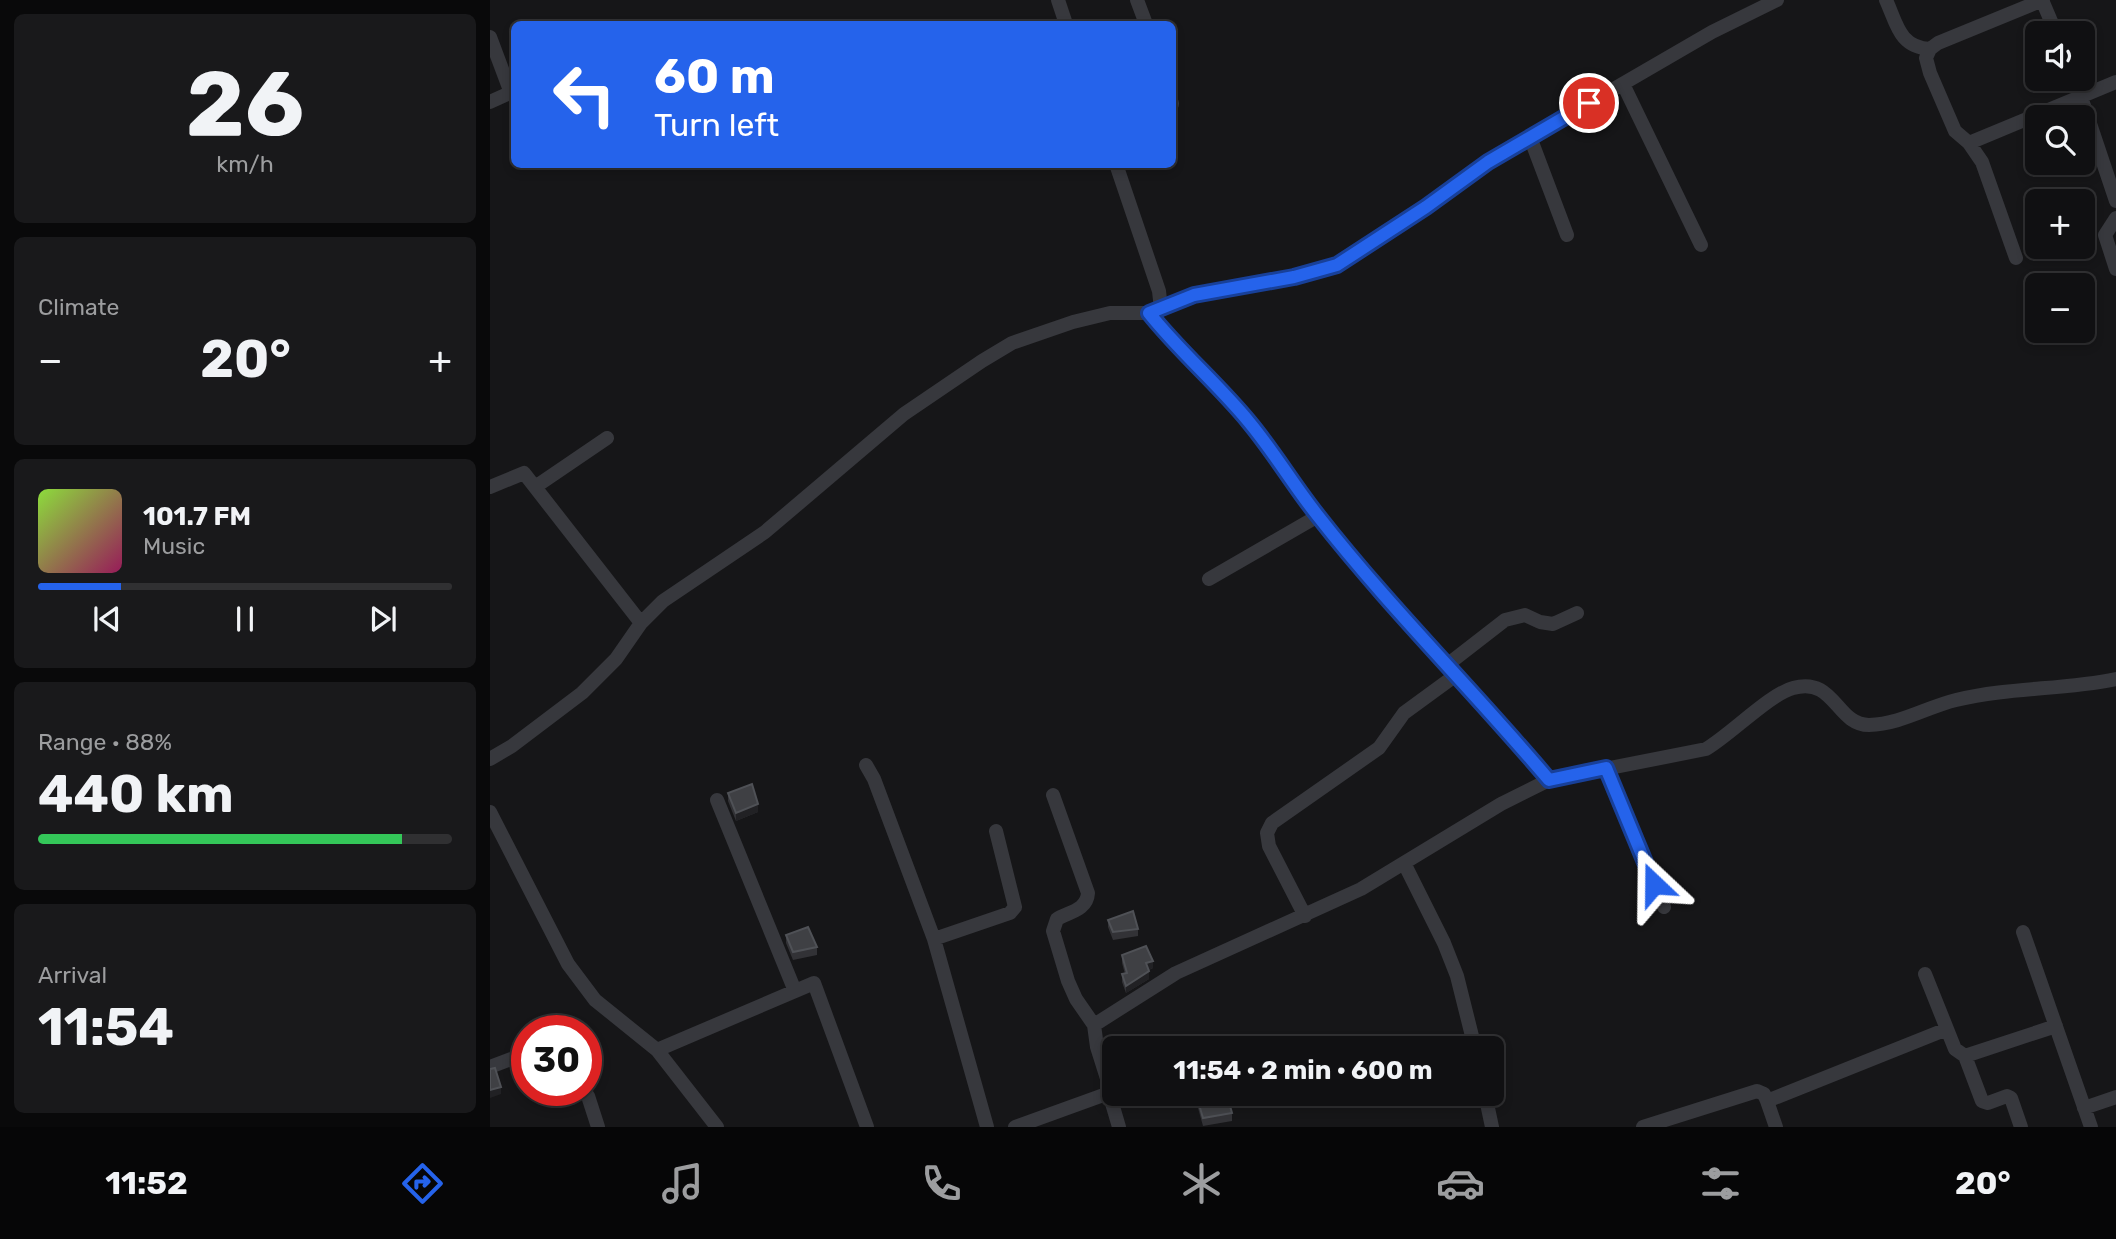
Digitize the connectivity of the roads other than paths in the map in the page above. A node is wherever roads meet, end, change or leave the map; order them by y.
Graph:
1 (1058, 0) edge
2 (1137, 0) edge
3 (1777, 0) edge
4 (1886, 0) edge
5 (2043, 0) edge
6 (1065, 21) edge
7 (1145, 21) edge
8 (2051, 21) edge
9 (490, 37) edge
10 (1930, 49) junction
11 (2116, 82) edge
12 (1623, 84) junction
13 (511, 87) edge
14 (2080, 91) edge
15 (511, 93) edge
16 (2082, 96) junction
17 (490, 102) edge
18 (1530, 137) junction
19 (1969, 143) junction
20 (1117, 168) edge
21 (2116, 201) edge
22 (2116, 218) edge
23 (1567, 235) dead end
24 (1701, 245) dead end
25 (2016, 258) dead end
26 (2116, 269) edge
27 (1155, 311) junction
28 (607, 438) dead end
29 (535, 487) junction
30 (490, 488) edge
31 (1318, 516) junction
32 (1209, 579) dead end
33 (1577, 613) dead end
34 (641, 623) junction
35 (1451, 670) junction
36 (2116, 679) edge
37 (490, 759) edge
38 (866, 765) dead end
39 (1606, 768) junction
40 (1549, 780) junction
41 (1053, 794) dead end
42 (717, 800) dead end
43 (490, 812) edge
44 (494, 830) edge
45 (996, 831) dead end
46 (1405, 865) junction
47 (1664, 907) dead end
48 (1305, 916) junction
49 (2023, 932) dead end
50 (934, 939) junction
51 (1926, 974) dead end
52 (795, 991) junction
53 (1094, 1025) junction
54 (2056, 1026) junction
55 (1947, 1029) junction
56 (1472, 1036) edge
57 (657, 1050) junction
58 (1965, 1056) junction
59 (511, 1059) dead end
60 (1102, 1063) edge
61 (490, 1067) edge
62 (1102, 1096) edge
63 (2116, 1097) edge
64 (1767, 1101) junction
65 (591, 1106) edge
66 (1113, 1106) edge
67 (1488, 1106) edge
68 (2084, 1108) junction
69 (598, 1127) edge
70 (717, 1127) edge
71 (867, 1127) edge
72 (987, 1127) edge
73 (1016, 1127) edge
74 (1119, 1127) edge
75 (1492, 1127) edge
76 (1643, 1127) edge
77 (1776, 1127) edge
78 (2021, 1127) edge
79 (2091, 1127) edge

1 - 6 street
2 - 7 street
3 - 12 street
4 - 10 street
5 - 8 street
5 - 10 street
9 - 13 street
10 - 19 street
11 - 16 street
12 - 18 street
12 - 24 street
14 - 16 street
15 - 17 street
16 - 19 street
16 - 21 street
18 - 23 street
18 - 27 street
19 - 25 street
20 - 27 street
22 - 26 street
27 - 31 street
27 - 34 street
28 - 29 street
29 - 30 street
29 - 34 street
31 - 32 street
31 - 35 street
33 - 35 street
34 - 37 street
35 - 40 street
35 - 48 street
36 - 39 street
38 - 50 street
39 - 40 street
39 - 47 street
40 - 46 street
41 - 53 street
42 - 52 street
43 - 44 street
44 - 57 street
45 - 50 street
46 - 48 street
46 - 56 street
48 - 53 street
49 - 54 street
50 - 72 street
51 - 55 street
52 - 57 street
52 - 71 street
53 - 60 street
54 - 58 street
54 - 68 street
55 - 58 street
55 - 64 street
57 - 70 street
58 - 78 street
59 - 61 street
62 - 73 street
63 - 68 street
64 - 76 street
64 - 77 street
65 - 69 street
66 - 74 street
67 - 75 street
68 - 79 street

